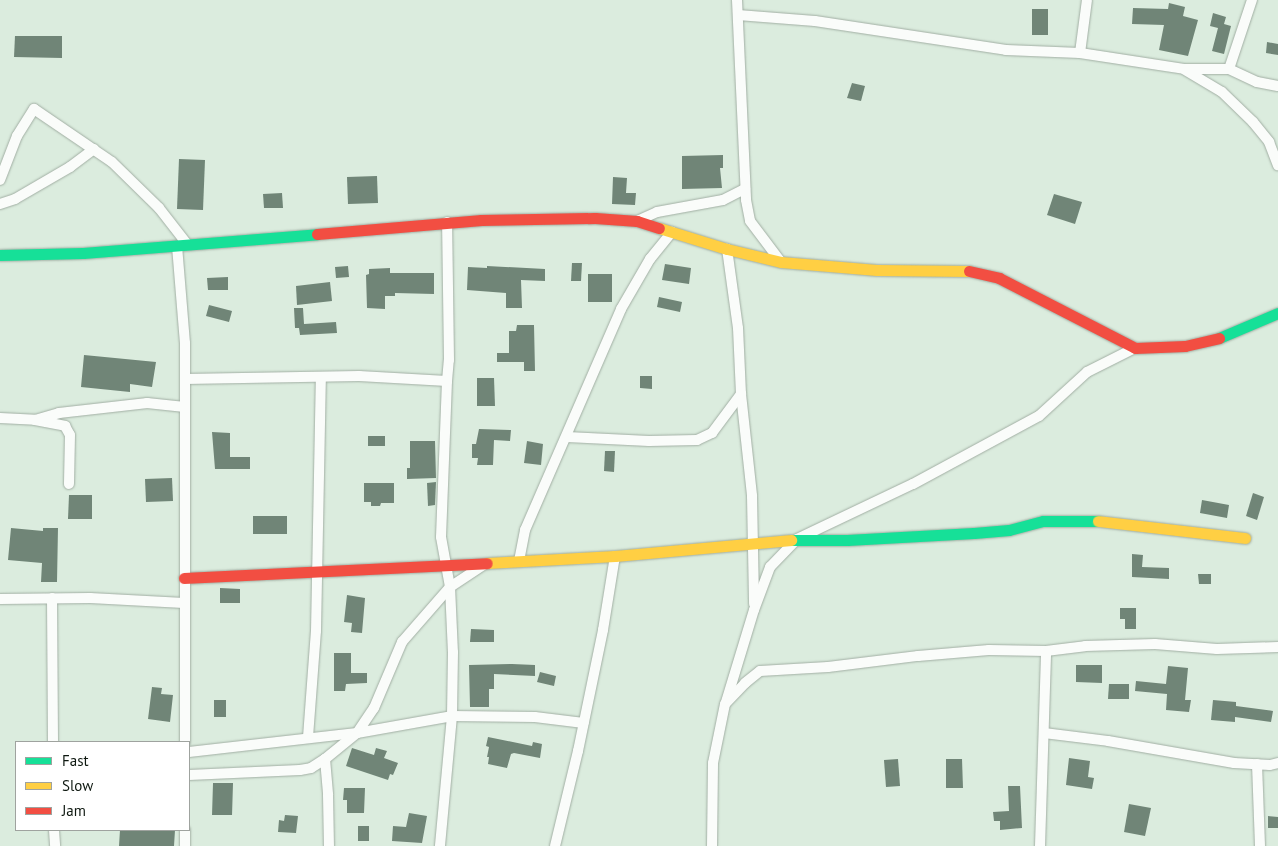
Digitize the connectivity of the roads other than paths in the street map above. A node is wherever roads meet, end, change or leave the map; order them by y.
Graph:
1 (737, 0) edge
2 (1087, 0) edge
3 (1252, 0) edge
4 (738, 15) junction
5 (1080, 53) junction
6 (1184, 69) junction
7 (1229, 69) junction
8 (1278, 86) edge
9 (94, 148) junction
10 (1278, 165) edge
11 (0, 180) edge
12 (745, 189) junction
13 (0, 204) edge
14 (637, 221) junction
15 (447, 222) junction
16 (672, 232) junction
17 (182, 245) junction
18 (727, 249) junction
19 (0, 255) edge
20 (781, 262) junction
21 (1278, 313) edge
22 (1135, 348) junction
23 (321, 377) junction
24 (184, 379) junction
25 (447, 381) junction
26 (740, 394) junction
27 (185, 407) junction
28 (0, 418) edge
29 (35, 420) junction
30 (567, 438) junction
31 (68, 484) dead end
32 (1245, 538) dead end
33 (797, 539) junction
34 (753, 544) junction
35 (615, 556) junction
36 (518, 561) junction
37 (485, 564) junction
38 (447, 566) junction
39 (316, 573) junction
40 (184, 578) junction
41 (450, 587) junction
42 (0, 598) edge
43 (52, 598) junction
44 (184, 602) junction
45 (754, 610) junction
46 (1278, 647) edge
47 (1046, 651) junction
48 (725, 704) junction
49 (452, 716) junction
50 (584, 723) junction
51 (357, 733) junction
52 (1044, 733) junction
53 (308, 738) junction
54 (53, 741) edge
55 (185, 741) edge
56 (190, 752) edge
57 (325, 759) junction
58 (1278, 763) edge
59 (1257, 764) junction
60 (190, 775) edge
61 (54, 831) edge
62 (185, 831) edge
63 (54, 846) edge
64 (185, 846) edge
65 (329, 846) edge
66 (440, 846) edge
67 (554, 846) edge
68 (712, 846) edge
69 (1040, 846) edge
70 (1260, 846) edge

1 - 4 street
2 - 5 street
3 - 7 street
4 - 5 street
4 - 12 street
5 - 6 street
6 - 7 street
6 - 10 street
7 - 8 street
9 - 11 street
9 - 13 street
9 - 17 street
12 - 14 street
12 - 20 street
14 - 15 street
14 - 16 street
15 - 17 street
15 - 25 street
16 - 18 street
16 - 30 street
17 - 19 street
17 - 24 street
18 - 20 street
18 - 26 street
20 - 22 street
21 - 22 street
22 - 33 street
23 - 24 street
23 - 25 street
23 - 39 street
24 - 27 street
25 - 38 street
26 - 30 street
26 - 34 street
27 - 29 street
27 - 40 street
28 - 29 street
29 - 31 street
30 - 36 street
32 - 33 street
33 - 34 street
33 - 45 street
34 - 35 street
34 - 45 street
35 - 36 street
35 - 50 street
36 - 37 street
37 - 38 street
37 - 41 street
38 - 39 street
38 - 41 street
39 - 40 street
39 - 53 street
40 - 44 street
41 - 49 street
41 - 51 street
42 - 43 street
43 - 44 street
43 - 54 street
44 - 55 street
45 - 48 street
46 - 47 street
47 - 48 street
47 - 52 street
48 - 68 street
49 - 50 street
49 - 51 street
49 - 66 street
50 - 67 street
51 - 53 street
51 - 57 street
52 - 59 street
52 - 69 street
53 - 56 street
57 - 60 street
57 - 65 street
58 - 59 street
59 - 70 street
61 - 63 street
62 - 64 street

